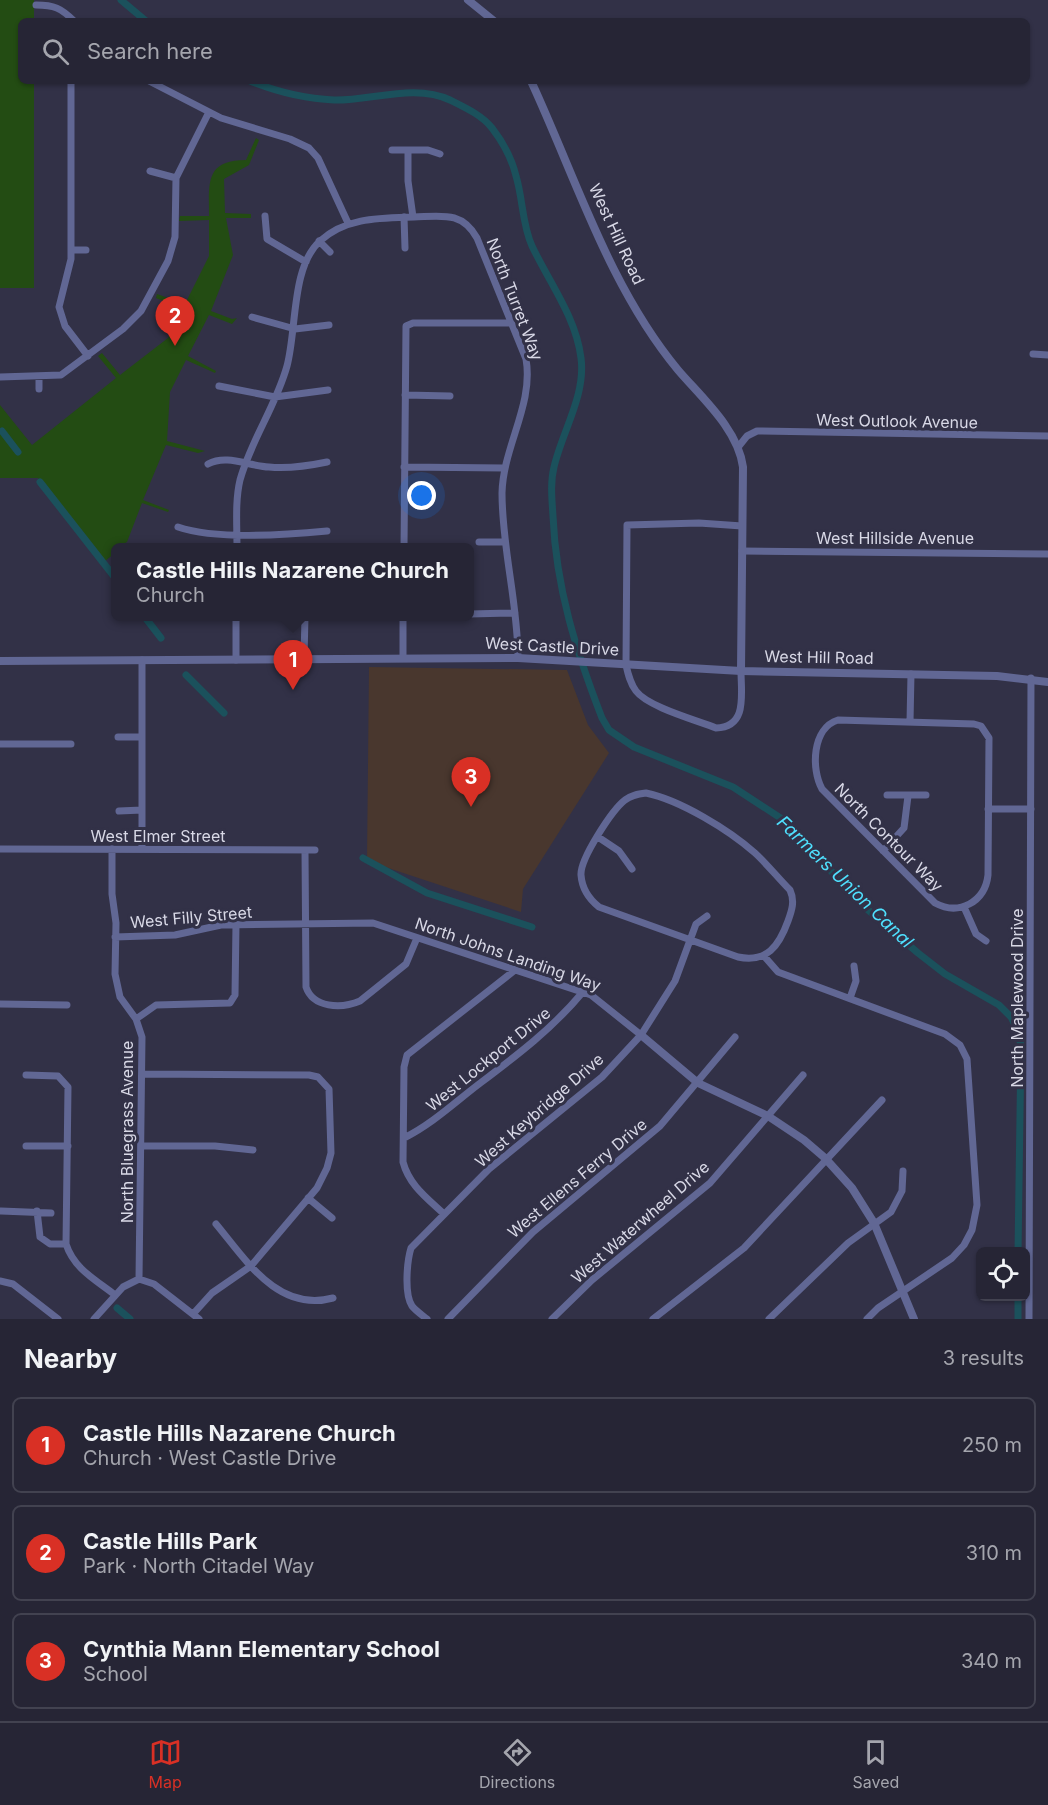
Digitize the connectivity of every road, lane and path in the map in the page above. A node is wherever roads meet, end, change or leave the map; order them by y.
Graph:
1 (468, 0) edge
2 (36, 5) dead end
3 (71, 18) edge
4 (490, 18) edge
5 (71, 84) edge
6 (155, 84) edge
7 (532, 84) edge
8 (209, 112) junction
9 (392, 150) dead end
10 (408, 150) junction
11 (440, 154) dead end
12 (150, 171) dead end
13 (176, 178) junction
14 (265, 216) dead end
15 (404, 217) junction
16 (412, 217) junction
17 (348, 223) junction
18 (319, 242) junction
19 (405, 248) dead end
20 (71, 250) junction
21 (86, 250) dead end
22 (330, 252) dead end
23 (306, 262) junction
24 (252, 317) dead end
25 (512, 323) junction
26 (329, 325) dead end
27 (295, 329) junction
28 (1033, 354) dead end
29 (1048, 355) edge
30 (88, 356) junction
31 (0, 377) edge
32 (39, 377) junction
33 (219, 386) dead end
34 (39, 389) dead end
35 (328, 390) dead end
36 (405, 395) junction
37 (450, 396) dead end
38 (275, 397) junction
39 (1048, 436) edge
40 (739, 446) junction
41 (327, 462) dead end
42 (245, 463) junction
43 (208, 464) dead end
44 (404, 467) junction
45 (504, 468) junction
46 (742, 526) junction
47 (178, 527) dead end
48 (327, 531) dead end
49 (237, 533) junction
50 (479, 542) dead end
51 (505, 542) junction
52 (237, 543) edge
53 (404, 543) edge
54 (742, 551) junction
55 (1048, 554) edge
56 (515, 613) junction
57 (474, 614) edge
58 (236, 621) edge
59 (305, 621) edge
60 (403, 621) edge
61 (403, 656) junction
62 (304, 658) junction
63 (518, 658) junction
64 (142, 660) junction
65 (236, 660) junction
66 (0, 661) edge
67 (626, 665) junction
68 (741, 671) junction
69 (911, 674) junction
70 (1031, 678) junction
71 (1048, 682) edge
72 (910, 722) junction
73 (142, 736) junction
74 (118, 737) dead end
75 (0, 744) edge
76 (71, 744) dead end
77 (887, 795) dead end
78 (926, 795) dead end
79 (908, 796) junction
80 (988, 809) junction
81 (1031, 809) junction
82 (142, 810) junction
83 (119, 811) dead end
84 (598, 837) junction
85 (0, 849) edge
86 (112, 849) junction
87 (142, 849) junction
88 (305, 850) junction
89 (315, 850) dead end
90 (883, 851) junction
91 (632, 869) dead end
92 (964, 907) junction
93 (707, 916) dead end
94 (236, 924) junction
95 (306, 924) junction
96 (115, 937) junction
97 (417, 938) junction
98 (690, 940) junction
99 (986, 941) dead end
100 (764, 956) junction
101 (854, 966) dead end
102 (515, 970) junction
103 (582, 993) junction
104 (850, 998) junction
105 (0, 1004) edge
106 (67, 1005) dead end
107 (136, 1019) junction
108 (641, 1035) junction
109 (735, 1037) dead end
110 (142, 1074) junction
111 (26, 1075) dead end
112 (803, 1075) dead end
113 (698, 1083) junction
114 (882, 1100) dead end
115 (768, 1116) junction
116 (404, 1138) junction
117 (26, 1146) dead end
118 (68, 1146) junction
119 (141, 1146) junction
120 (253, 1150) dead end
121 (825, 1158) junction
122 (903, 1171) dead end
123 (308, 1198) junction
124 (1, 1211) edge
125 (37, 1211) junction
126 (51, 1213) dead end
127 (444, 1214) junction
128 (332, 1218) dead end
129 (874, 1222) junction
130 (216, 1224) dead end
131 (66, 1244) junction
132 (251, 1266) junction
133 (139, 1279) junction
134 (0, 1281) edge
135 (901, 1293) junction
136 (115, 1295) junction
137 (333, 1298) dead end
138 (193, 1314) junction
139 (58, 1319) edge
140 (94, 1319) edge
141 (200, 1319) edge
142 (427, 1319) edge
143 (448, 1319) edge
144 (552, 1319) edge
145 (653, 1319) edge
146 (769, 1319) edge
147 (867, 1319) edge
148 (914, 1319) edge
149 (1029, 1319) edge

1 - 4 street
2 - 3 street
5 - 20 street
6 - 8 street
7 - 40 street, West Hill Road
8 - 13 street
8 - 17 street
9 - 10 street
10 - 11 street
10 - 16 street
12 - 13 street
13 - 30 street
14 - 23 street
15 - 16 street, North Turret Way
15 - 17 street, North Turret Way
15 - 19 street
16 - 25 street, North Turret Way
17 - 18 street
18 - 22 street
18 - 23 street
20 - 21 street
20 - 30 street
23 - 27 street
24 - 27 street
25 - 36 street
25 - 45 street, North Turret Way
26 - 27 street
27 - 38 street
28 - 29 street
30 - 32 street
31 - 32 street
32 - 34 street
33 - 38 street
35 - 38 street
36 - 37 street
36 - 44 street
38 - 42 street
39 - 40 street, West Outlook Avenue
40 - 46 street, West Hill Road
41 - 42 street
42 - 43 street
42 - 49 street
44 - 45 street
44 - 53 street
45 - 51 street, North Turret Way
46 - 54 street, West Hill Road
46 - 67 street
47 - 49 street
48 - 49 street
49 - 52 street
50 - 51 street
51 - 56 street, North Turret Way
54 - 55 street, West Hillside Avenue
54 - 68 street, West Hill Road
56 - 57 street
56 - 63 street, North Turret Way
58 - 65 street
59 - 62 street
60 - 61 street
61 - 62 street, West Castle Drive
61 - 63 street, West Castle Drive
62 - 65 street, West Castle Drive
63 - 67 street, West Castle Drive
64 - 65 street, West Castle Drive
64 - 66 street, West Castle Drive
64 - 73 street
67 - 68 street, West Castle Drive
67 - 68 street
68 - 69 street, West Hill Road
69 - 70 street, West Hill Road
69 - 72 street
70 - 71 street, West Hill Road
70 - 81 street, North Maplewood Drive
72 - 80 street
72 - 90 street, North Contour Way
73 - 74 street
73 - 82 street
75 - 76 street
77 - 79 street
78 - 79 street
79 - 90 street
80 - 81 street
80 - 92 street
81 - 149 street, North Maplewood Drive
82 - 83 street
82 - 87 street
84 - 91 street
84 - 98 street
84 - 100 street
85 - 86 street, West Elmer Street
86 - 87 street, West Elmer Street
86 - 96 street, North Bluegrass Avenue
87 - 88 street, West Elmer Street
88 - 89 street, West Elmer Street
88 - 95 street
90 - 92 street, North Contour Way
92 - 99 street
93 - 98 street, West Keybridge Drive
94 - 95 street, West Filly Street
94 - 96 street, West Filly Street
94 - 107 street
95 - 97 street, North Johns Landing Way
95 - 97 street
96 - 107 street, North Bluegrass Avenue
97 - 102 street, North Johns Landing Way
98 - 100 street
98 - 108 street, West Keybridge Drive
100 - 104 street
101 - 104 street
102 - 103 street, North Johns Landing Way
102 - 116 street
103 - 108 street, North Johns Landing Way
103 - 116 street, West Lockport Drive
104 - 135 street
105 - 106 street
107 - 110 street, North Bluegrass Avenue
108 - 113 street, North Johns Landing Way
108 - 127 street, West Keybridge Drive
109 - 113 street, West Ellens Ferry Drive
110 - 119 street, North Bluegrass Avenue
110 - 123 street
111 - 118 street
112 - 115 street, West Waterwheel Drive
113 - 115 street, North Johns Landing Way
113 - 143 street, West Ellens Ferry Drive
114 - 121 street
115 - 121 street, North Johns Landing Way
115 - 144 street, West Waterwheel Drive
116 - 127 street
117 - 118 street
118 - 131 street
119 - 120 street
119 - 133 street, North Bluegrass Avenue
121 - 129 street, North Johns Landing Way
121 - 145 street
122 - 129 street
123 - 128 street
123 - 132 street
124 - 125 street
125 - 126 street
125 - 131 street
127 - 142 street, West Keybridge Drive
129 - 135 street, North Johns Landing Way
129 - 146 street
130 - 132 street
131 - 136 street
132 - 137 street
132 - 138 street
133 - 136 street
133 - 138 street
134 - 139 street
135 - 147 street
135 - 148 street, North Johns Landing Way
136 - 140 street
138 - 141 street

